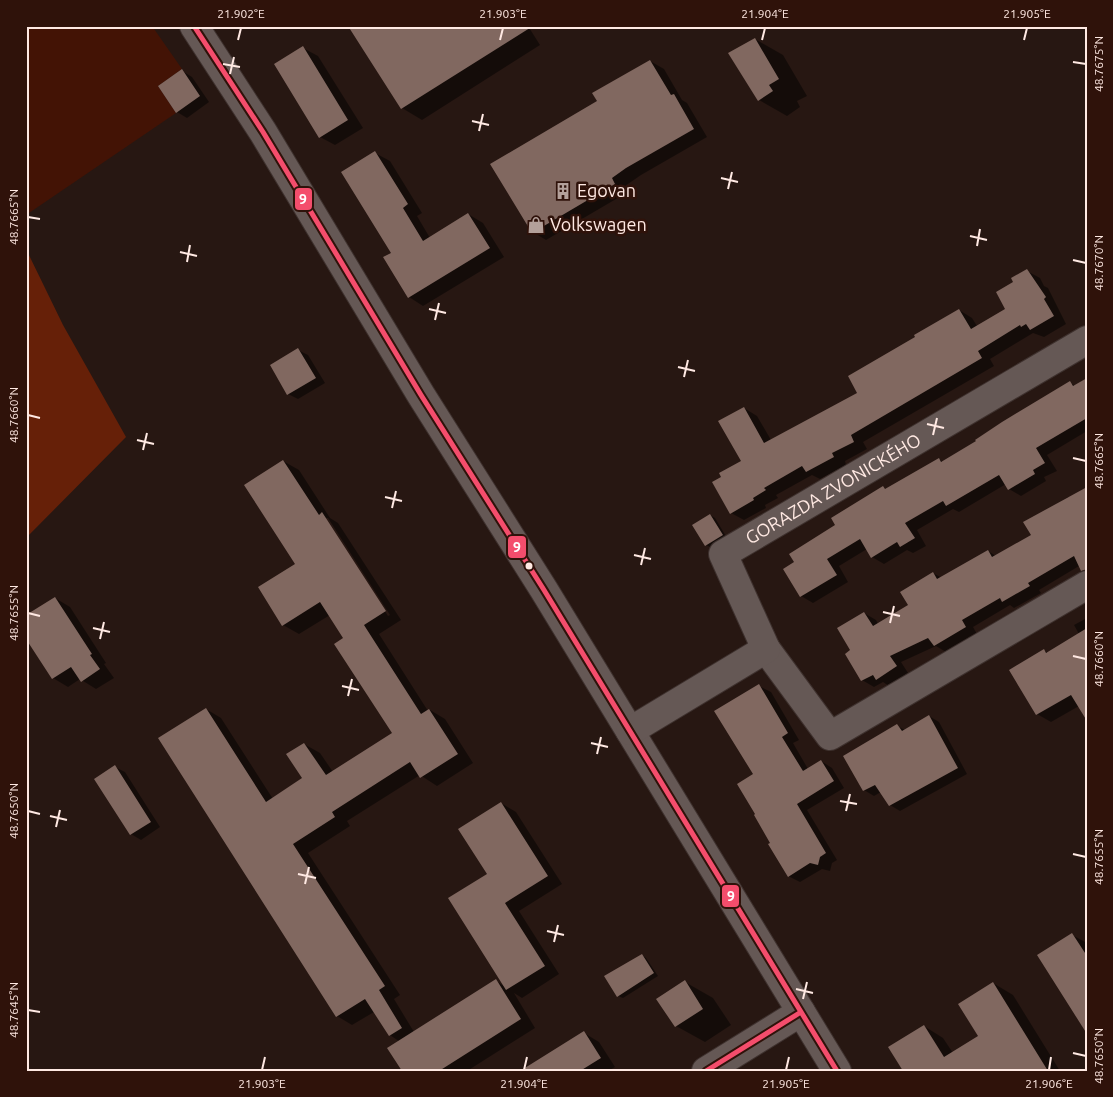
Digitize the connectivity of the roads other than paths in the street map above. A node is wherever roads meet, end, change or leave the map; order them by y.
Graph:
1 (194, 26) edge
2 (1087, 340) edge
3 (1087, 585) edge
4 (766, 649) junction
5 (630, 731) junction
6 (801, 1012) junction
7 (706, 1071) edge
8 (837, 1071) edge

1 - 5 street
2 - 4 street, GORAZDA ZVONICKÉHO
3 - 4 street, GORAZDA ZVONICKÉHO
4 - 5 street
5 - 6 street
6 - 7 street
6 - 8 street

